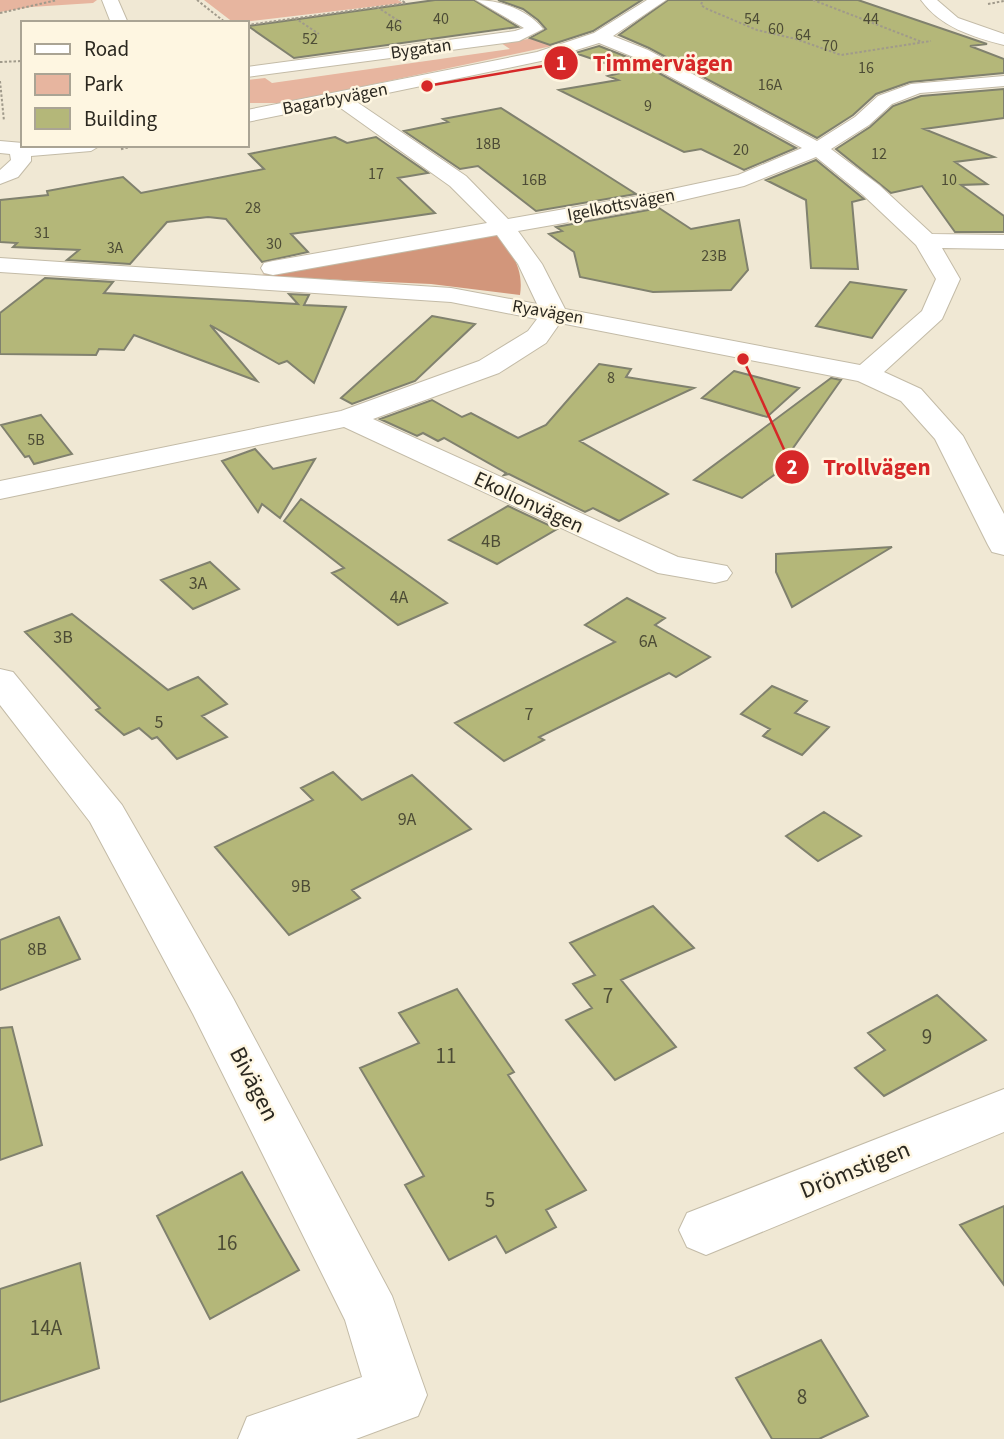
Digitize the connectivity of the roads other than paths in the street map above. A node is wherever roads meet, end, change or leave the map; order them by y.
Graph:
1 (110, 0) edge
2 (484, 0) edge
3 (658, 0) edge
4 (929, 0) edge
5 (118, 21) edge
6 (600, 37) junction
7 (1004, 40) edge
8 (248, 72) edge
9 (1004, 81) edge
10 (339, 98) junction
11 (248, 116) edge
12 (8, 146) edge
13 (818, 149) junction
14 (0, 178) edge
15 (503, 227) junction
16 (926, 241) junction
17 (1004, 242) edge
18 (0, 265) edge
19 (216, 278) junction
20 (554, 313) junction
21 (866, 374) junction
22 (347, 418) junction
23 (0, 490) edge
24 (1004, 545) edge
25 (715, 573) dead end
26 (0, 680) edge
27 (1004, 1111) edge
28 (706, 1230) dead end
29 (269, 1439) edge

1 - 5 street
2 - 8 street, Bygatan
3 - 6 street, Bagarbyvägen
4 - 7 street
6 - 10 street, Bagarbyvägen
6 - 13 street
9 - 13 street, Igelkottsvägen
10 - 11 street, Bagarbyvägen
10 - 15 street
12 - 14 street
13 - 15 street, Igelkottsvägen
13 - 16 street
15 - 19 street, Igelkottsvägen
15 - 20 street
16 - 17 street
16 - 21 street
18 - 19 street, Ryavägen
19 - 20 street, Ryavägen
20 - 21 street, Ryavägen
20 - 22 street
21 - 24 street, Ryavägen
22 - 23 street
22 - 25 street, Ekollonvägen
26 - 29 street, Bivägen
27 - 28 street, Drömstigen

